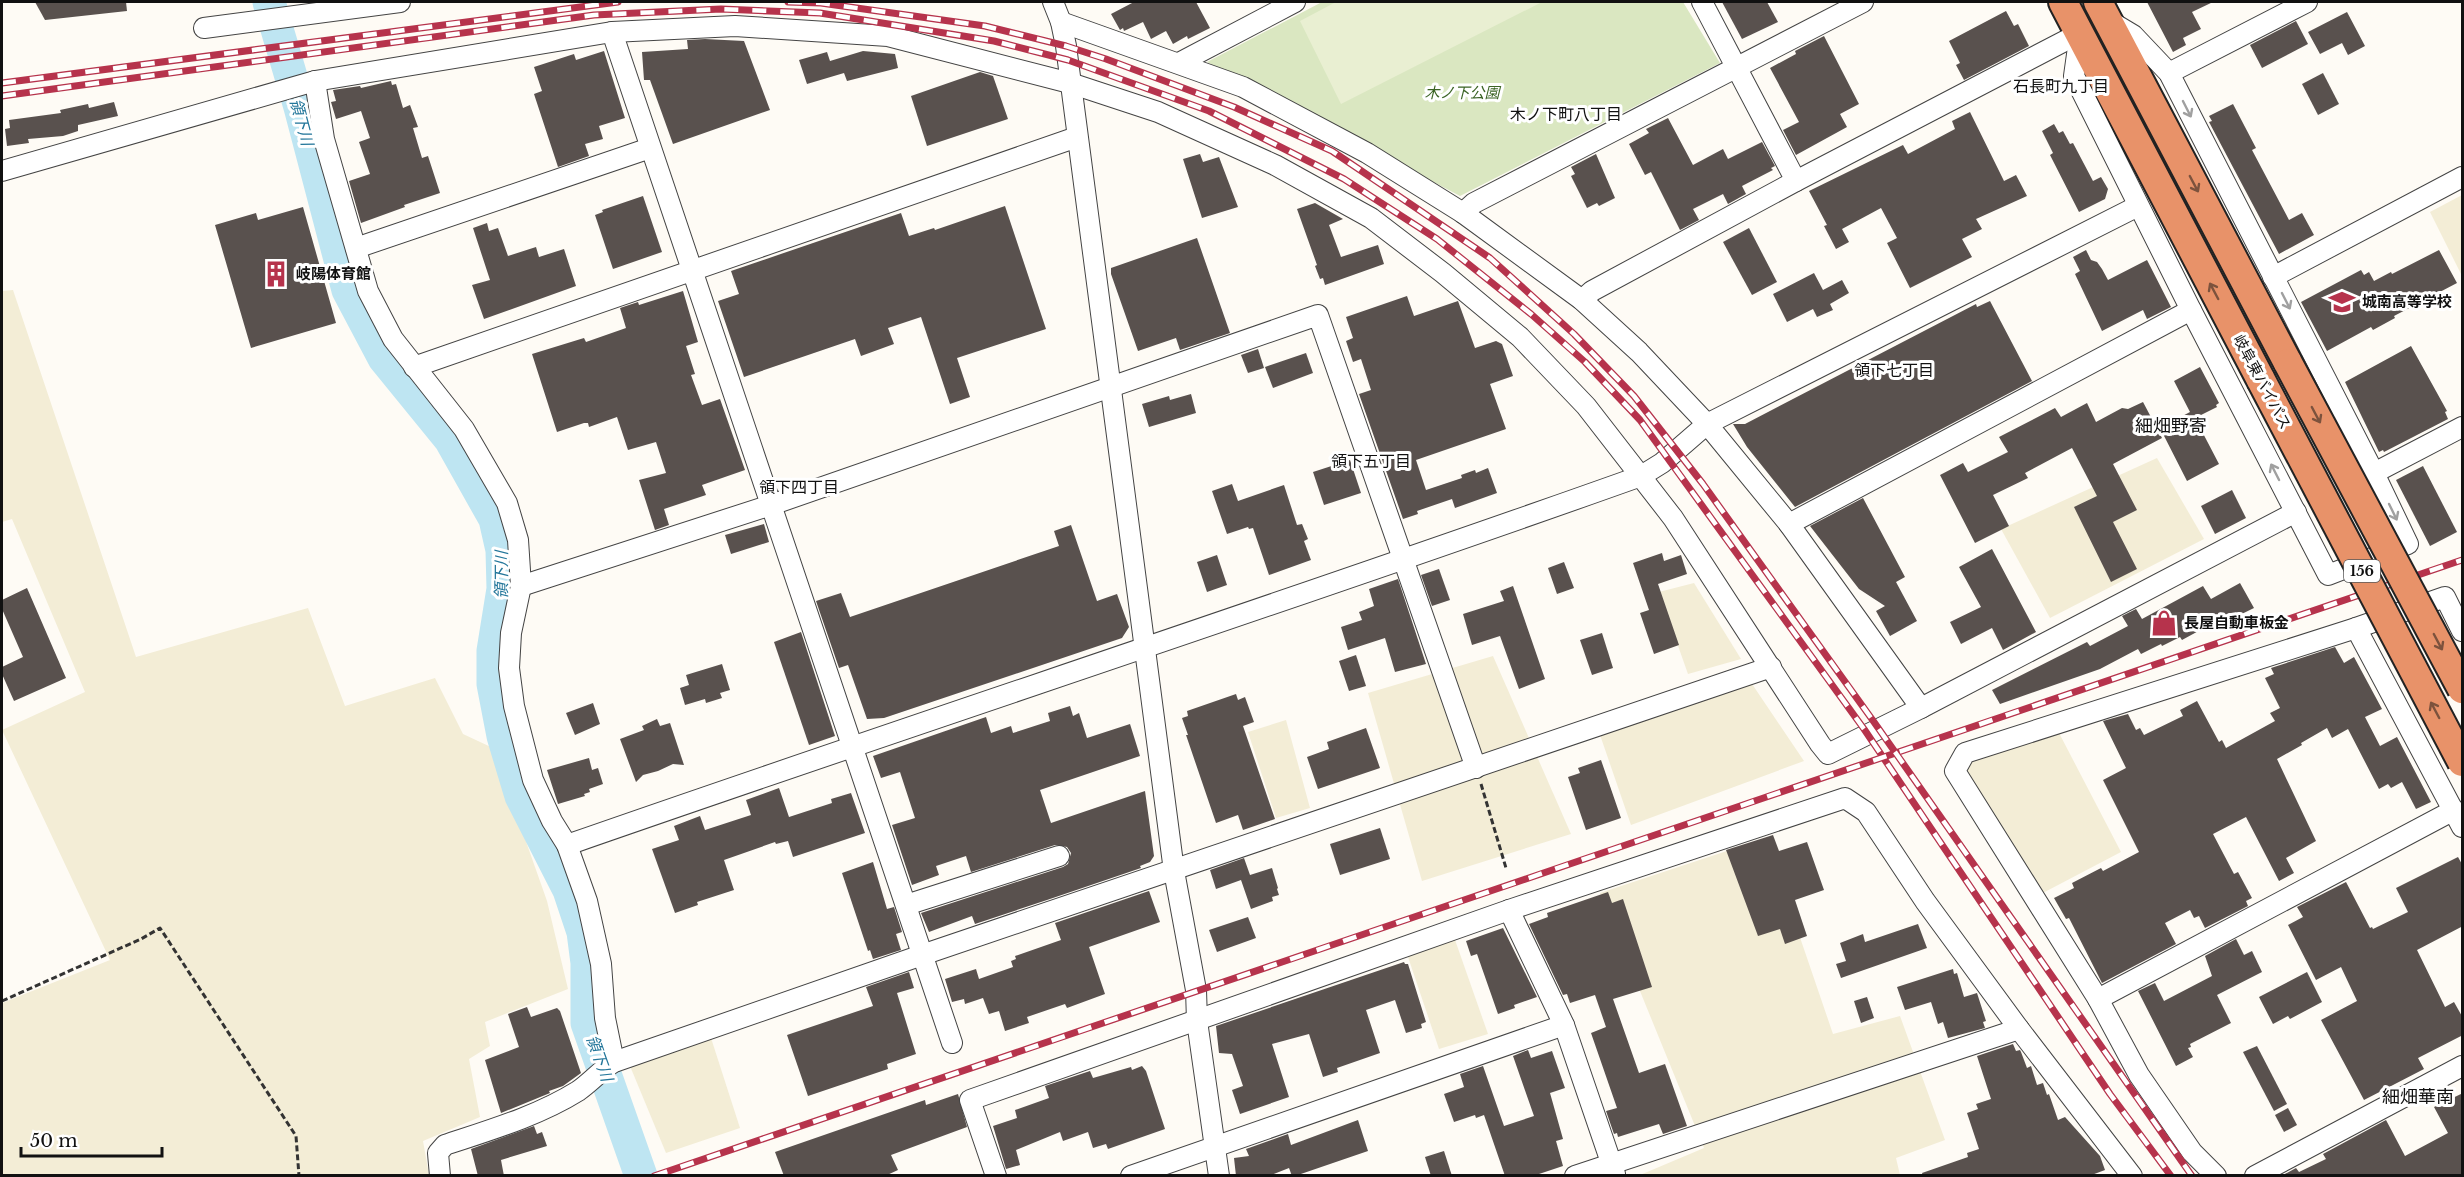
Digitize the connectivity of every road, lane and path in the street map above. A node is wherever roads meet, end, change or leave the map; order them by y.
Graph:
1 (400, 2) edge
2 (1053, 2) edge
3 (1295, 2) edge
4 (1702, 2) edge
5 (1863, 2) edge
6 (2063, 2) edge
7 (2307, 2) edge
8 (2103, 11) edge
9 (1061, 22) junction
10 (204, 28) dead end
11 (612, 32) junction
12 (2080, 33) junction
13 (1179, 63) junction
14 (1736, 68) junction
15 (2169, 73) junction
16 (311, 82) junction
17 (1070, 83) junction
18 (1077, 137) junction
19 (650, 148) junction
20 (2, 171) edge
21 (2463, 177) edge
22 (1796, 181) junction
23 (2138, 206) junction
24 (1463, 213) junction
25 (356, 248) junction
26 (691, 272) junction
27 (2273, 277) junction
28 (1582, 300) junction
29 (2191, 310) junction
30 (414, 367) junction
31 (1110, 386) junction
32 (1707, 424) junction
33 (2463, 427) edge
34 (2374, 473) junction
35 (1641, 476) junction
36 (771, 505) junction
37 (2296, 512) junction
38 (1789, 524) junction
39 (1403, 561) junction
40 (520, 586) junction
41 (2454, 594) edge
42 (2356, 628) junction
43 (2463, 631) edge
44 (1145, 647) junction
45 (1771, 667) junction
46 (2463, 689) edge
47 (1921, 708) junction
48 (852, 746) junction
49 (2463, 762) edge
50 (1476, 768) junction
51 (2458, 819) edge
52 (567, 845) junction
53 (1059, 856) dead end
54 (1506, 868) dead end
55 (1174, 871) junction
56 (906, 905) junction
57 (1509, 910) junction
58 (922, 955) junction
59 (2098, 999) junction
60 (2, 1001) edge
61 (1197, 1021) junction
62 (1564, 1025) junction
63 (2019, 1029) junction
64 (952, 1043) dead end
65 (611, 1064) junction
66 (2463, 1066) edge
67 (1215, 1146) junction
68 (1614, 1169) edge
69 (299, 1176) edge
70 (440, 1176) edge
71 (996, 1176) edge
72 (1131, 1176) edge
73 (1219, 1176) edge
74 (1575, 1176) edge
75 (2132, 1176) edge
76 (2216, 1176) edge
77 (2254, 1176) edge

1 - 10 street
2 - 9 street
3 - 13 street
4 - 14 street
5 - 14 street
6 - 12 highway, 岐阜東バイパス / 156
7 - 15 street
8 - 15 street
8 -> 46 highway, 156, bridge
9 - 13 street
9 - 17 street
11 - 16 street
11 - 17 street
11 - 19 street
12 - 22 street
12 - 23 street
49 -> 12 highway, 岐阜東バイパス / 156, bridge
13 - 24 street
14 - 22 street
14 - 24 street
15 -> 27 street
16 - 20 street
16 - 25 street
17 - 18 street
17 - 35 street
18 - 26 street
18 - 31 street
19 - 25 street
19 - 26 street
21 - 27 street
22 - 28 street
23 - 29 street
23 - 32 street
24 - 28 street
25 - 30 street
26 - 30 street
26 - 36 street
27 -> 34 street
28 - 32 street
37 -> 29 street
29 - 38 street
30 - 40 street
31 - 36 street
31 - 39 street
31 - 44 street
32 - 35 street
32 - 38 street
33 - 34 street
34 -> 37 street
35 - 39 street
35 - 45 street
36 - 40 street
36 - 48 street
37 - 47 street
38 - 47 street
39 - 44 street
39 - 50 street
40 - 52 street
41 - 42 street
41 - 43 street
42 - 51 street
42 - 59 street
44 - 48 street
44 - 55 street
45 - 47 street
45 - 50 street
48 - 52 street
48 - 56 street
50 - 54 path
50 - 55 street
51 - 59 street
52 - 65 street
53 - 56 street
55 - 58 street
55 - 61 street
56 - 58 street
57 - 61 street
57 - 62 street
57 - 63 street
58 - 64 street
58 - 65 street
59 - 76 street
60 - 69 path
61 - 67 street
61 - 71 street
62 - 67 street
62 - 68 street
63 - 68 street
63 - 75 street
65 - 70 street
66 - 77 street
67 - 72 street
67 - 73 street
68 - 74 street

